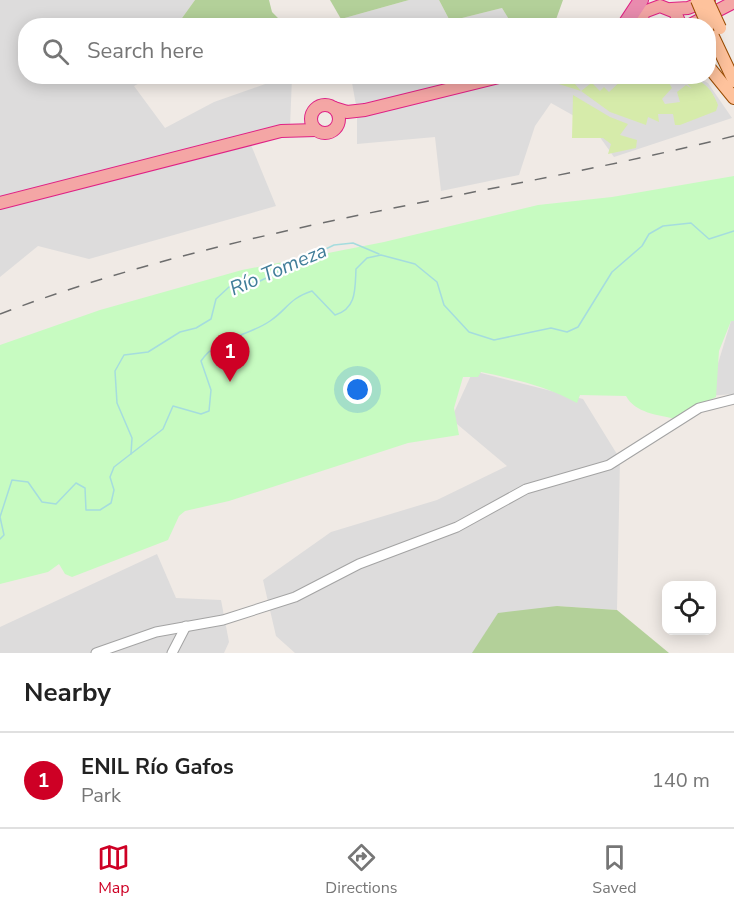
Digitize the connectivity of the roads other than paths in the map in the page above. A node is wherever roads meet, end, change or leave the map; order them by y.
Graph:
1 (697, 0) edge
2 (709, 0) edge
3 (652, 2) edge
4 (734, 2) edge
5 (671, 9) junction
6 (633, 18) edge
7 (642, 18) edge
8 (678, 18) edge
9 (703, 18) edge
10 (707, 18) edge
11 (711, 18) edge
12 (716, 36) edge
13 (716, 38) edge
14 (734, 70) edge
15 (716, 76) edge
16 (734, 81) edge
17 (471, 84) edge
18 (734, 98) edge
19 (334, 108) junction
20 (365, 110) junction
21 (312, 113) junction
22 (338, 126) junction
23 (316, 130) junction
24 (281, 131) junction
25 (0, 201) edge
26 (734, 399) edge
27 (186, 626) junction
28 (96, 653) edge
29 (172, 653) edge

1 - 10 main road, bridge
2 - 5 highway
2 - 11 main road, bridge
3 - 5 highway
3 - 6 highway
3 - 7 highway
4 - 9 highway
5 - 8 highway
12 - 14 main road
13 - 16 main road
15 - 18 main road
17 - 20 highway
19 - 20 highway
19 - 21 highway
19 - 22 highway
20 - 22 highway
21 - 23 highway
21 - 24 highway
22 - 23 highway
23 - 24 highway
24 - 25 highway
26 - 27 street
27 - 28 street
27 - 29 street

